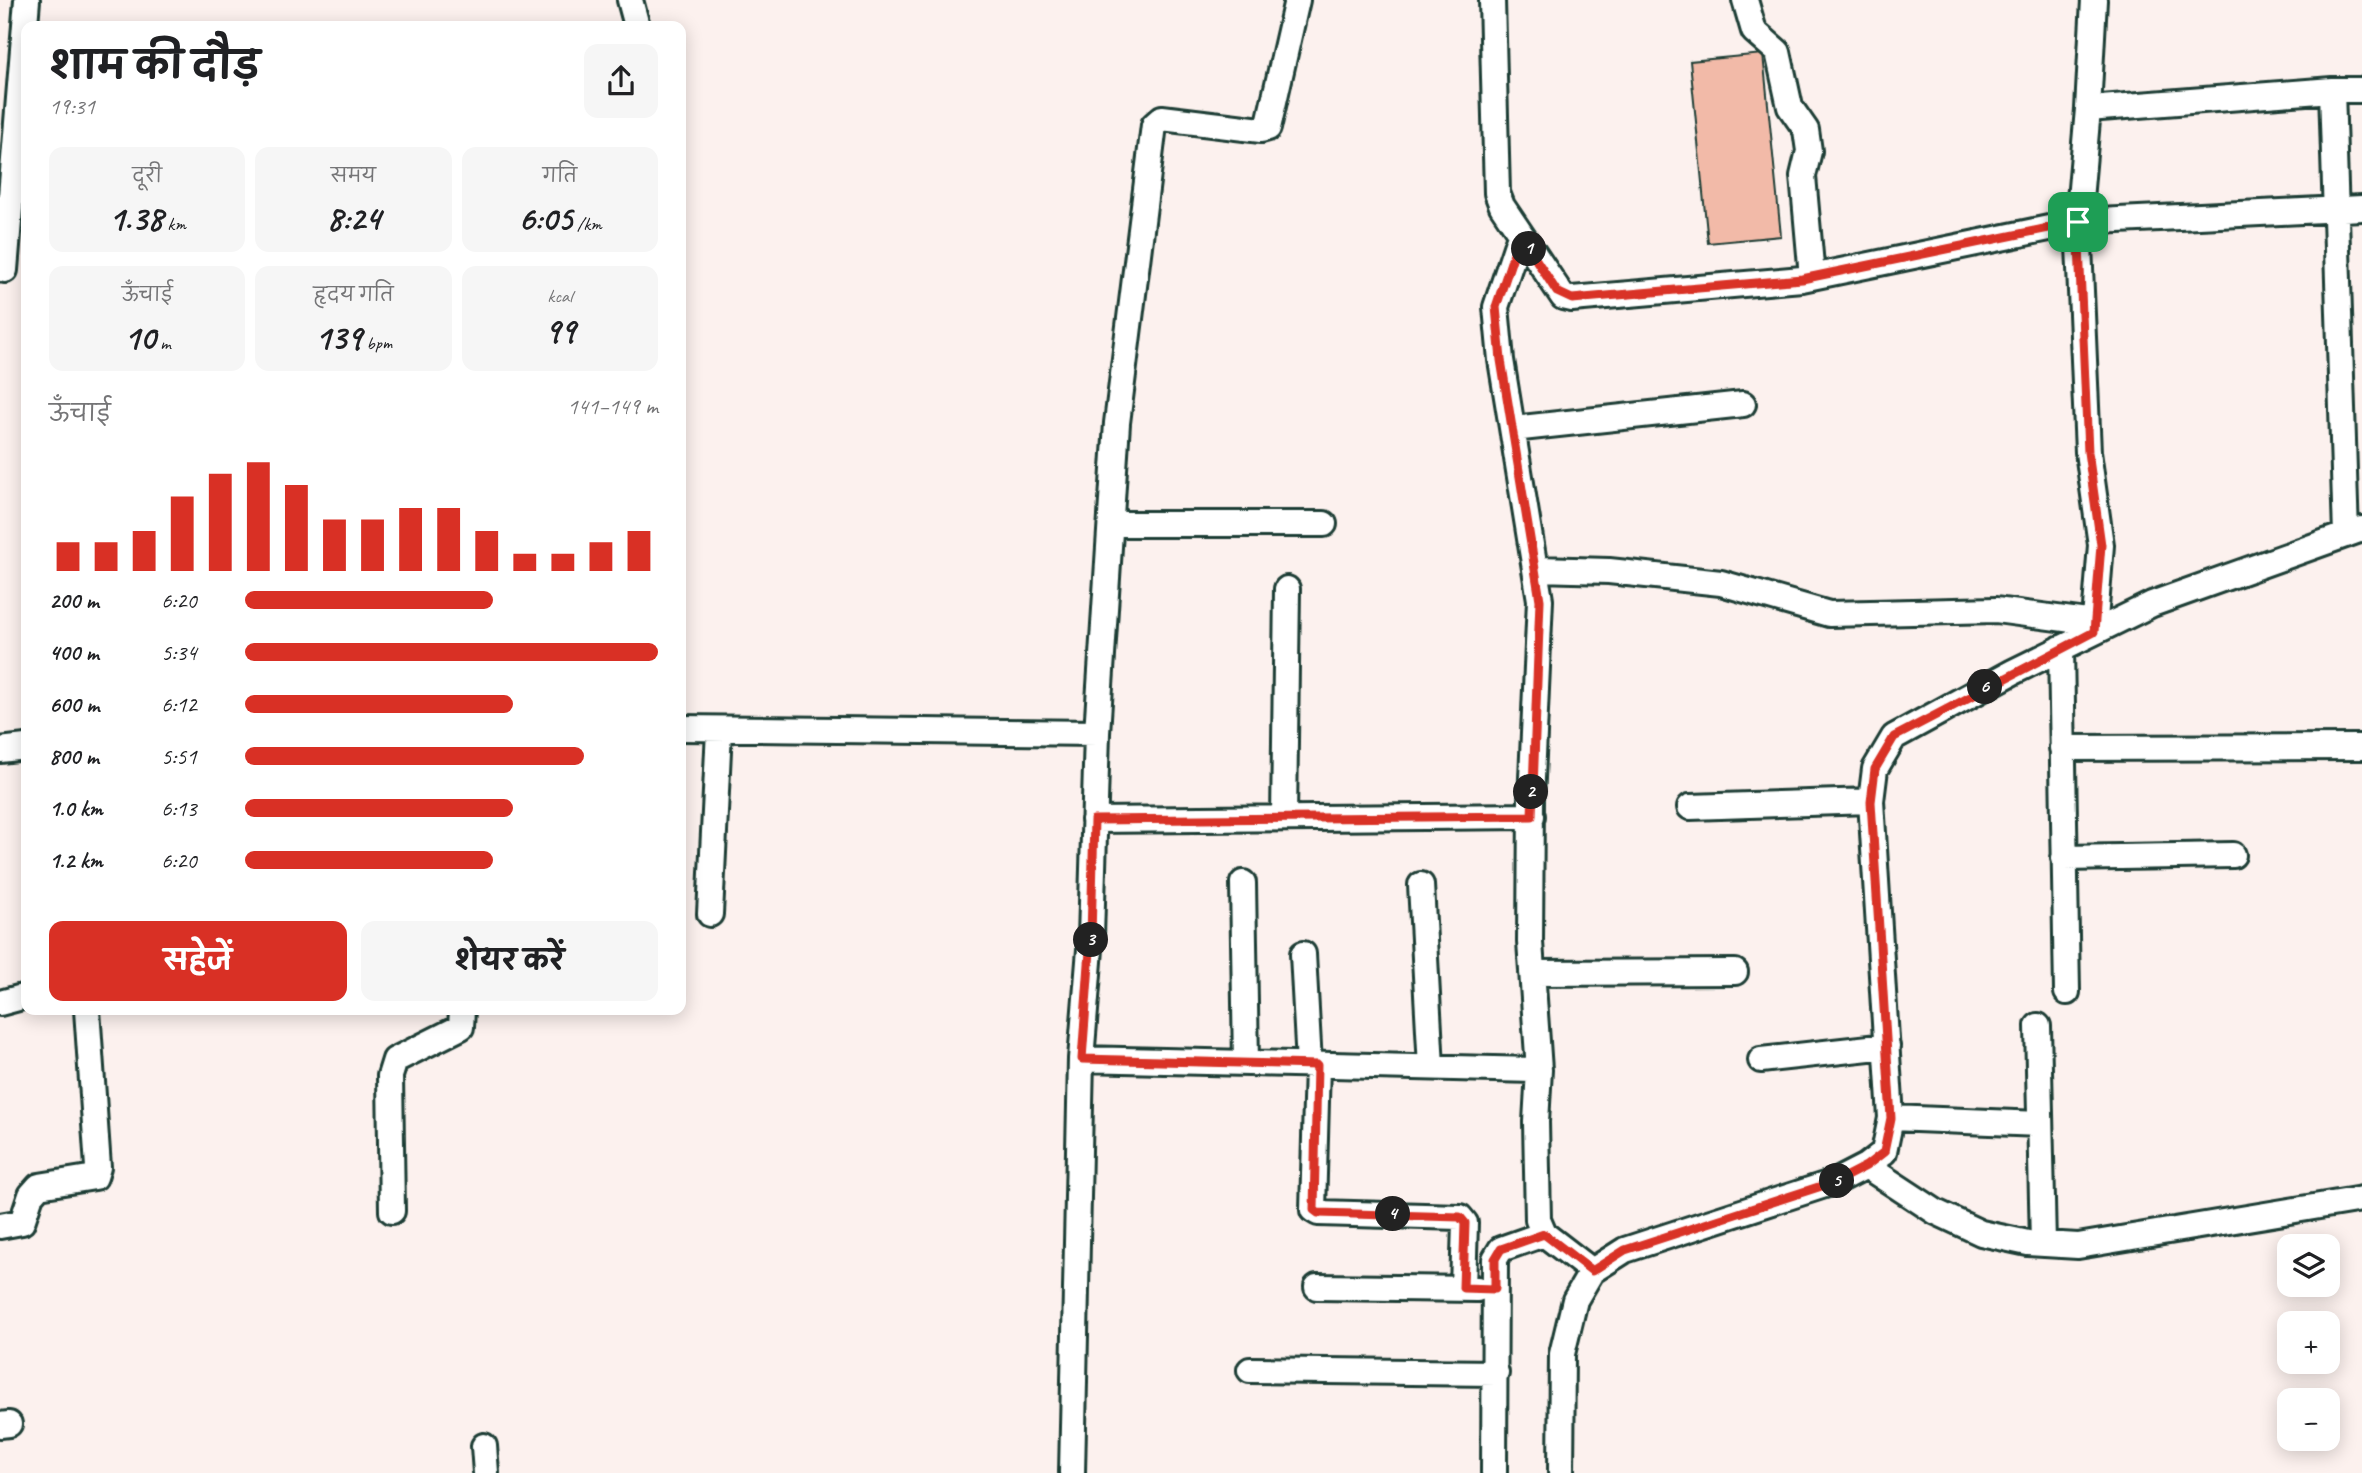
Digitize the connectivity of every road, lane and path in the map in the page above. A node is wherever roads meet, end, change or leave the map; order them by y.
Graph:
1 (27, 0) edge
2 (630, 0) edge
3 (1297, 0) edge
4 (1492, 0) edge
5 (1745, 0) edge
6 (2094, 0) edge
7 (25, 21) edge
8 (636, 21) edge
9 (21, 74) edge
10 (2332, 90) junction
11 (2362, 90) edge
12 (2088, 109) junction
13 (2362, 208) edge
14 (2336, 211) junction
15 (2078, 222) junction
16 (1520, 235) junction
17 (5, 270) dead end
18 (1812, 277) junction
19 (1743, 404) dead end
20 (1513, 429) junction
21 (1111, 524) junction
22 (1324, 524) dead end
23 (2354, 532) edge
24 (1538, 569) junction
25 (1287, 589) dead end
26 (2094, 627) junction
27 (2061, 648) junction
28 (686, 728) edge
29 (719, 730) junction
30 (1097, 733) junction
31 (2362, 747) edge
32 (21, 748) edge
33 (2062, 748) junction
34 (0, 750) edge
35 (1871, 802) junction
36 (1690, 807) dead end
37 (1532, 816) junction
38 (1284, 818) junction
39 (1094, 820) junction
40 (2233, 855) dead end
41 (2064, 858) junction
42 (1243, 883) dead end
43 (1421, 885) dead end
44 (710, 914) dead end
45 (1303, 954) dead end
46 (1735, 972) dead end
47 (1532, 973) junction
48 (2067, 992) dead end
49 (21, 997) edge
50 (0, 1003) edge
51 (87, 1015) edge
52 (462, 1015) edge
53 (2038, 1026) dead end
54 (1887, 1046) junction
55 (1082, 1059) junction
56 (1761, 1060) dead end
57 (1246, 1063) junction
58 (1313, 1064) junction
59 (1431, 1067) junction
60 (1539, 1070) junction
61 (1891, 1118) junction
62 (2040, 1124) junction
63 (1866, 1166) junction
64 (2362, 1199) edge
65 (392, 1211) dead end
66 (0, 1226) edge
67 (1544, 1234) junction
68 (2043, 1244) junction
69 (1592, 1271) junction
70 (1317, 1287) dead end
71 (1463, 1288) junction
72 (1495, 1289) junction
73 (1250, 1370) dead end
74 (1496, 1373) junction
75 (484, 1446) dead end
76 (486, 1473) edge
77 (1072, 1473) edge
78 (1494, 1473) edge
79 (1560, 1473) edge

1 - 7 street
2 - 8 street
3 - 21 street
4 - 16 street
5 - 18 street
6 - 12 street
9 - 17 street
10 - 11 street
10 - 12 street
10 - 14 street
12 - 15 street
13 - 14 street
14 - 15 street
14 - 23 street
15 - 18 street
15 - 26 street
16 - 18 street
16 - 20 street
19 - 20 street
20 - 24 street
21 - 22 street
21 - 30 street
23 - 26 street
24 - 26 street
24 - 37 street
25 - 38 street
26 - 27 street
27 - 33 street
27 - 35 street
28 - 29 street
29 - 30 street
29 - 44 street
30 - 39 street
31 - 33 street
32 - 34 street
33 - 41 street
35 - 36 street
35 - 54 street
37 - 38 street
37 - 47 street
38 - 39 street
39 - 55 street
40 - 41 street
41 - 48 street
42 - 57 street
43 - 59 street
45 - 58 street
46 - 47 street
47 - 60 street
49 - 50 street
51 - 66 street
52 - 65 street
53 - 62 street
54 - 56 street
54 - 61 street
55 - 57 street
55 - 77 street
57 - 58 street
58 - 59 street
58 - 71 street
59 - 60 street
60 - 67 street
61 - 62 street
61 - 63 street
62 - 68 street
63 - 68 street
63 - 69 street
64 - 68 street
67 - 69 street
67 - 72 street
69 - 79 street
70 - 71 street
71 - 72 street
72 - 74 street
73 - 74 street
74 - 78 street
75 - 76 street

